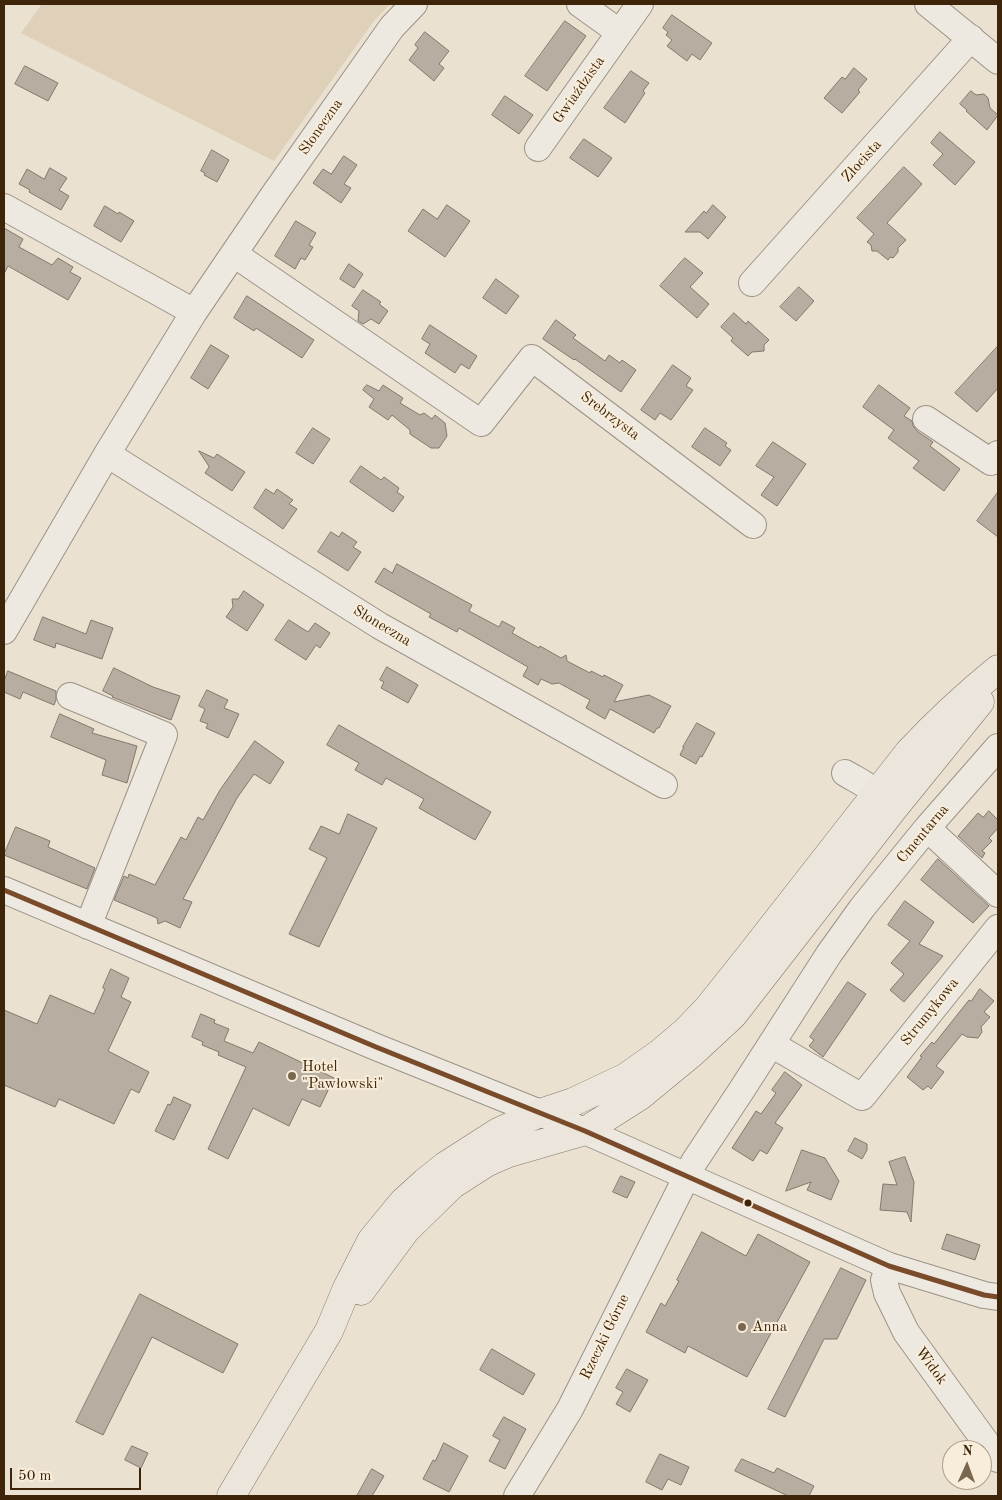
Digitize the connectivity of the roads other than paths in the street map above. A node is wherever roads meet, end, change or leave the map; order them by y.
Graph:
1 (414, 4) edge
2 (580, 4) edge
3 (640, 4) edge
4 (928, 4) edge
5 (619, 32) junction
6 (971, 38) junction
7 (998, 61) edge
8 (538, 148) dead end
9 (4, 207) edge
10 (234, 254) junction
11 (752, 283) dead end
12 (194, 312) junction
13 (926, 419) dead end
14 (107, 454) junction
15 (998, 454) edge
16 (753, 525) dead end
17 (4, 631) edge
18 (998, 669) edge
19 (998, 680) edge
20 (70, 696) dead end
21 (998, 746) edge
22 (845, 773) dead end
23 (664, 785) dead end
24 (876, 793) junction
25 (906, 793) junction
26 (878, 828) junction
27 (927, 828) junction
28 (4, 890) edge
29 (998, 894) edge
30 (88, 926) junction
31 (998, 928) edge
32 (771, 1044) junction
33 (485, 1090) junction
34 (622, 1093) junction
35 (540, 1113) junction
36 (585, 1131) junction
37 (488, 1139) junction
38 (628, 1150) junction
39 (686, 1175) junction
40 (889, 1266) junction
41 (998, 1297) edge
42 (330, 1332) junction
43 (998, 1459) edge
44 (231, 1496) edge
45 (518, 1496) edge

1 - 10 street, Słoneczna
2 - 5 street
3 - 5 street, Gwiaździsta
4 - 6 street
5 - 8 street, Gwiaździsta
6 - 7 street
6 - 11 street, Złocista
9 - 12 street
10 - 12 street, Słoneczna
10 - 16 street, Srebrzysta
12 - 14 street, Słoneczna
13 - 15 street
14 - 17 street, Słoneczna
14 - 23 street, Słoneczna
18 - 24 main road
19 - 25 main road
20 - 30 street
21 - 27 street, Cmentarna
22 - 24 street
24 - 25 street
24 - 26 street
24 - 34 main road
25 - 26 main road
26 - 34 main road
27 - 29 street
27 - 32 street, Cmentarna
28 - 30 street
30 - 33 street
31 - 32 street, Strumykowa
32 - 39 street, Cmentarna
33 - 35 street
33 - 37 street
34 - 35 main road
34 - 36 main road
34 - 38 street
35 - 36 street
35 - 37 main road
36 - 38 street
36 - 42 main road
37 - 42 main road
38 - 39 street
39 - 40 street
39 - 45 street, Rzeczki Górne
40 - 41 street
40 - 43 street, Widok
42 - 44 main road

